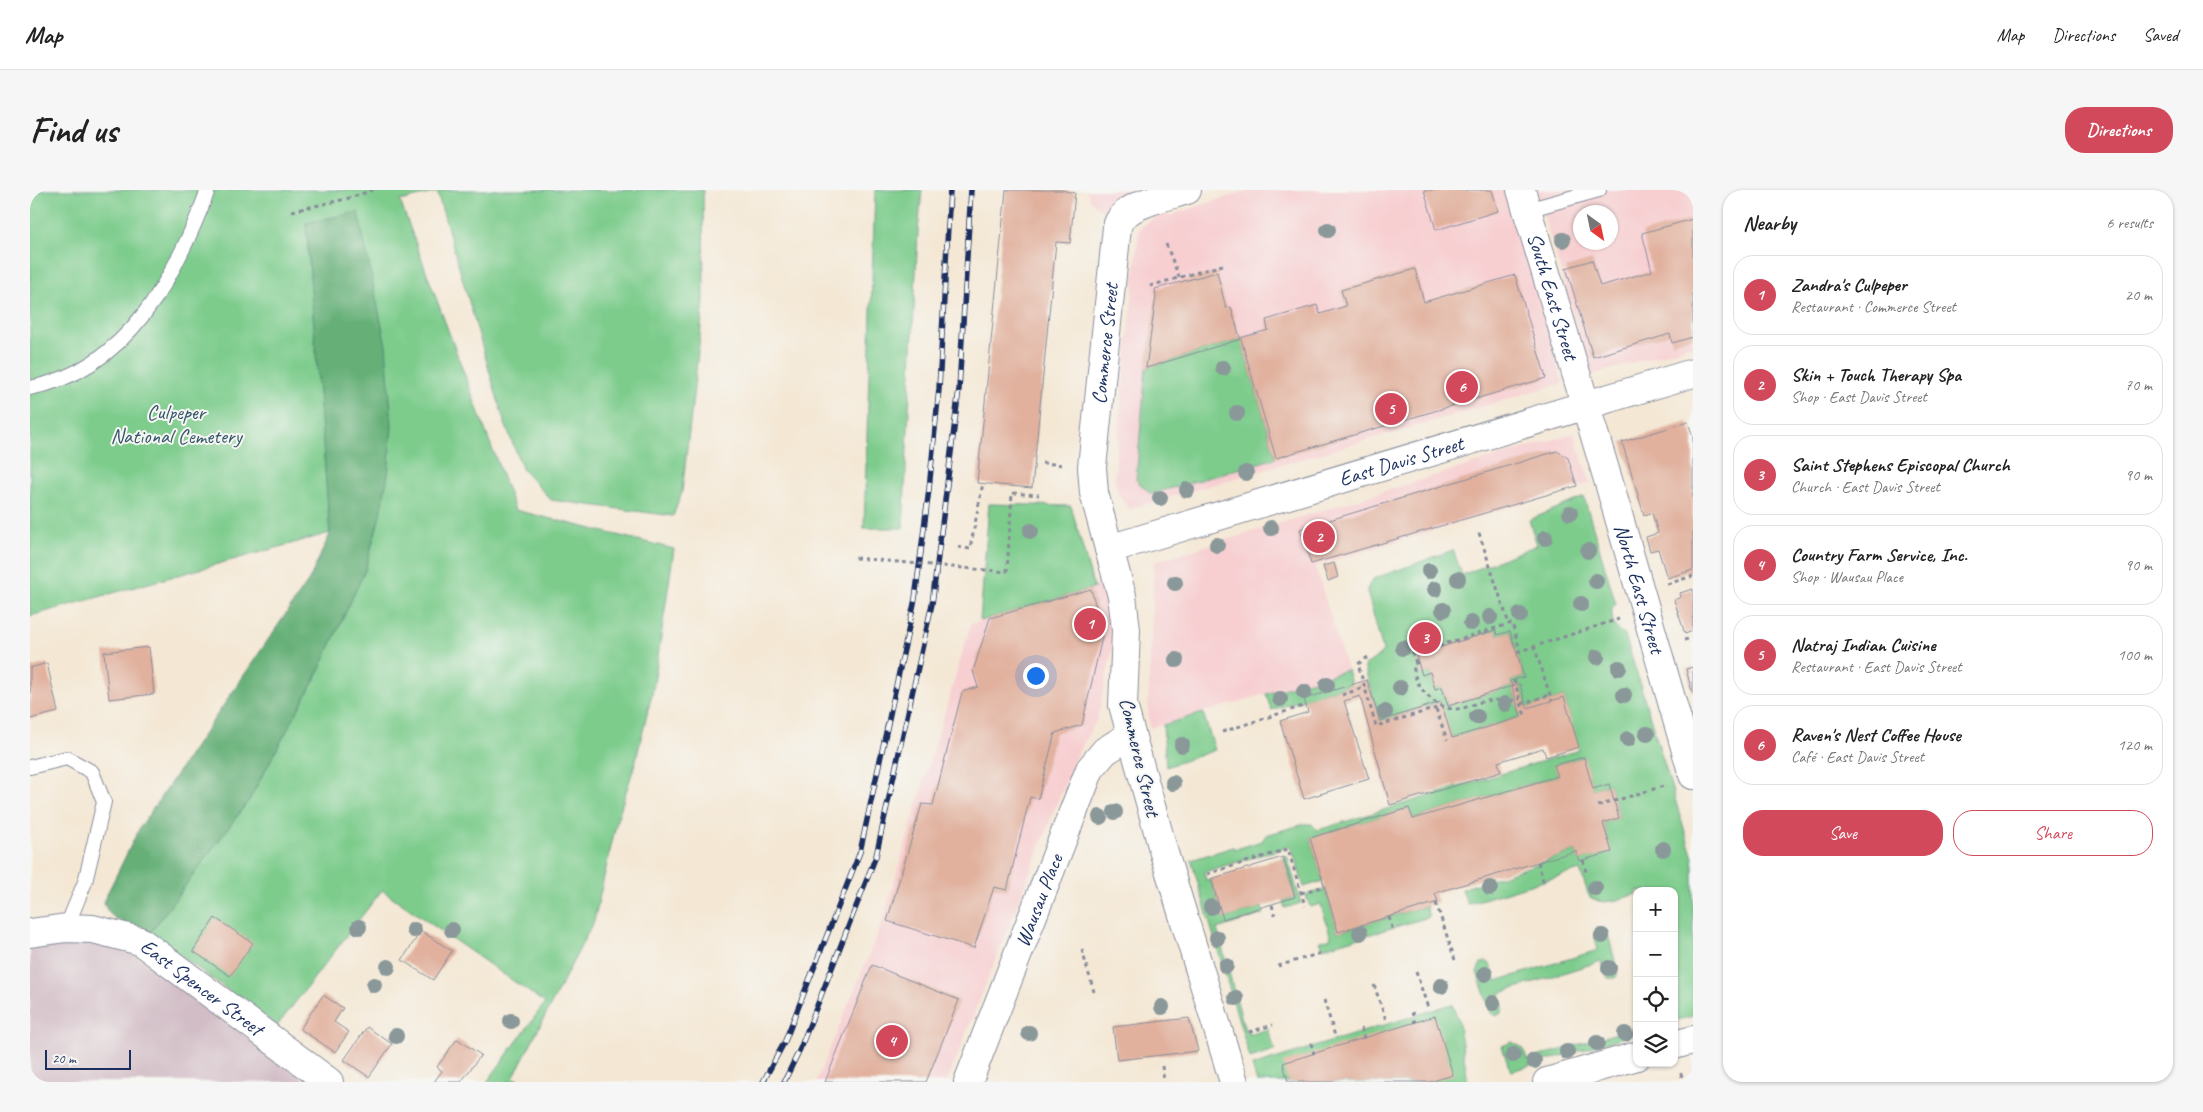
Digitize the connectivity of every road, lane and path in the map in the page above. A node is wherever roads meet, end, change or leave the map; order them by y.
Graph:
1 (208, 190) edge
2 (373, 190) edge
3 (1187, 190) edge
4 (1598, 190) edge
5 (1524, 200) edge
6 (292, 211) dead end
7 (1166, 244) dead end
8 (1226, 264) dead end
9 (1179, 277) junction
10 (1150, 286) dead end
11 (1693, 373) edge
12 (30, 388) edge
13 (1585, 404) junction
14 (983, 483) dead end
15 (1040, 495) dead end
16 (1479, 533) dead end
17 (958, 547) dead end
18 (1109, 549) junction
19 (856, 558) dead end
20 (1693, 576) edge
21 (1666, 584) dead end
22 (1624, 618) dead end
23 (1509, 624) junction
24 (1693, 638) edge
25 (1686, 640) dead end
26 (1534, 646) junction
27 (1368, 657) dead end
28 (1514, 680) dead end
29 (1365, 687) junction
30 (1549, 694) junction
31 (1342, 695) dead end
32 (1520, 699) junction
33 (1552, 701) dead end
34 (1521, 704) junction
35 (1306, 705) dead end
36 (1444, 706) junction
37 (1436, 709) junction
38 (1525, 716) dead end
39 (1687, 729) edge
40 (1222, 732) dead end
41 (1131, 735) junction
42 (1447, 740) dead end
43 (30, 767) edge
44 (1683, 779) edge
45 (1598, 806) dead end
46 (1582, 860) dead end
47 (1538, 862) dead end
48 (1586, 872) dead end
49 (1207, 874) dead end
50 (1544, 884) dead end
51 (1324, 886) dead end
52 (1301, 893) junction
53 (1436, 903) dead end
54 (1272, 905) dead end
55 (1305, 906) dead end
56 (1275, 915) dead end
57 (1389, 917) dead end
58 (66, 928) junction
59 (1393, 931) dead end
60 (30, 933) edge
61 (1082, 950) dead end
62 (1320, 953) dead end
63 (1455, 960) dead end
64 (1278, 966) dead end
65 (1416, 972) dead end
66 (1374, 985) dead end
67 (1094, 992) dead end
68 (1324, 1000) dead end
69 (1428, 1008) dead end
70 (1412, 1012) dead end
71 (1386, 1020) dead end
72 (1415, 1022) dead end
73 (1273, 1025) dead end
74 (1361, 1028) dead end
75 (1249, 1032) dead end
76 (1335, 1036) dead end
77 (1364, 1038) dead end
78 (1693, 1040) edge
79 (1311, 1043) dead end
80 (1678, 1044) edge
81 (1314, 1054) dead end
82 (1633, 1057) edge
83 (1162, 1066) dead end
84 (330, 1082) edge
85 (968, 1082) edge
86 (1164, 1082) edge
87 (1234, 1082) edge
88 (1547, 1082) edge

1 - 12 lane
2 - 6 path
3 - 18 street, Commerce Street
4 - 5 lane
5 - 13 street, South East Street
7 - 9 path
8 - 9 path
9 - 10 path
11 - 13 street, East Davis Street
13 - 18 street, East Davis Street
13 - 39 street, North East Street
14 - 17 path
15 - 19 path, bridge
16 - 23 path
18 - 41 street, Commerce Street
20 - 21 path
22 - 26 path
23 - 26 path
23 - 36 path
24 - 25 path
26 - 30 path
27 - 29 path
28 - 32 path
29 - 31 path
29 - 37 path
30 - 33 path
30 - 34 path
32 - 34 path
32 - 36 path
34 - 38 path
35 - 40 path
36 - 37 path
37 - 42 path
39 - 44 street, North East Street
41 - 85 street, Wausau Place
41 - 87 street, Commerce Street
43 - 58 lane
44 - 45 path
46 - 48 path
47 - 50 path
49 - 52 path
51 - 52 path
52 - 55 path
53 - 63 path
54 - 56 path
57 - 59 path
58 - 60 street, East Spencer Street
58 - 84 street, East Spencer Street
61 - 67 path
62 - 64 path
65 - 69 path
66 - 71 path
68 - 76 path
70 - 72 path
73 - 75 path
74 - 77 path
78 - 80 street
79 - 81 path
82 - 88 street
83 - 86 path

